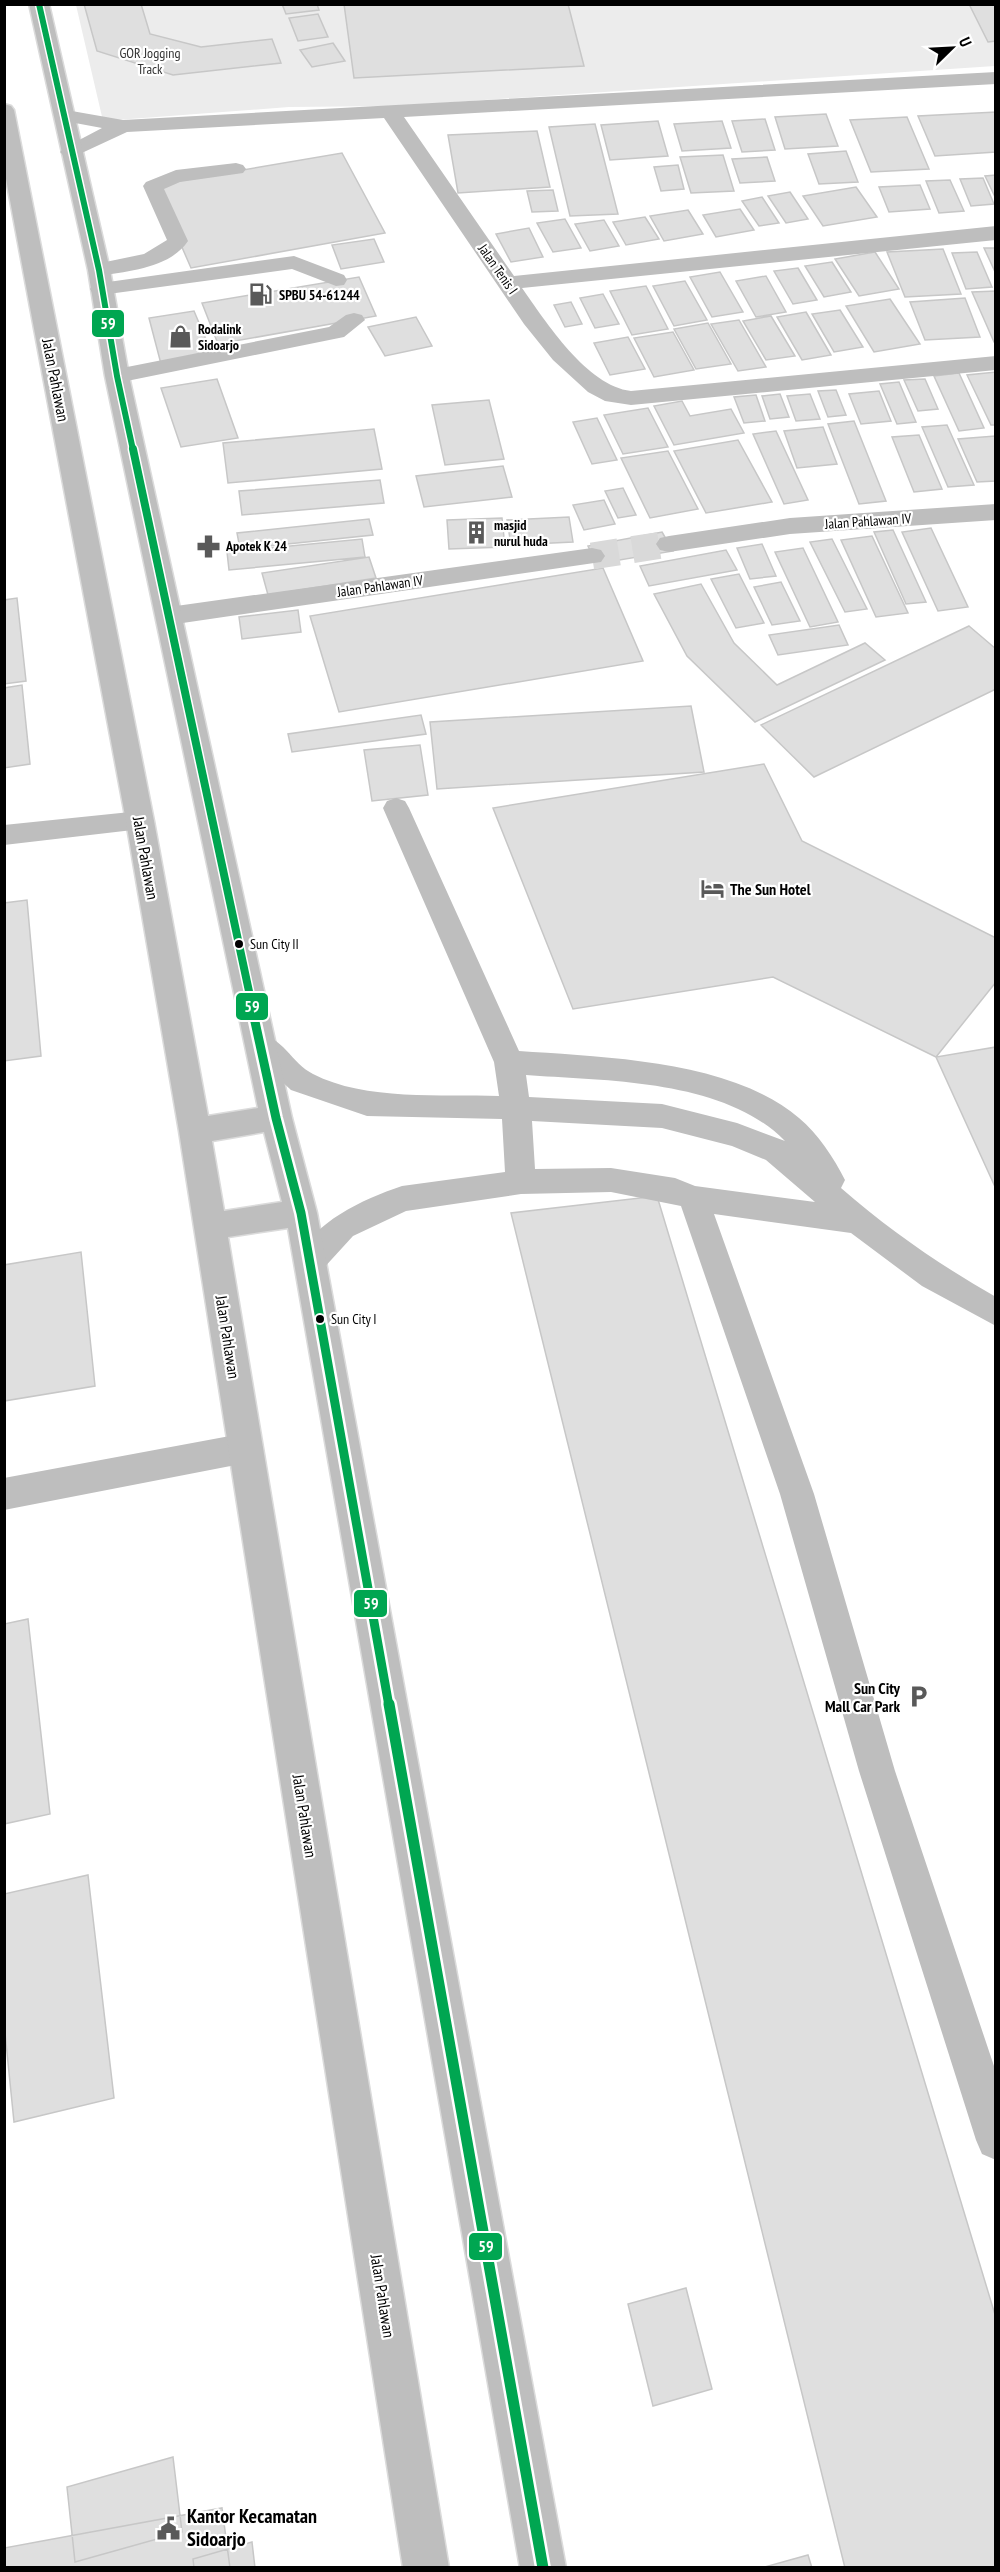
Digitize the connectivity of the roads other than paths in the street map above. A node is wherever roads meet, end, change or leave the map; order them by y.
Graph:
1 (39, 4) edge
2 (996, 78) edge
3 (4, 110) edge
4 (390, 112) junction
5 (66, 116) junction
6 (123, 126) junction
7 (71, 152) junction
8 (9, 156) edge
9 (236, 169) dead end
10 (996, 233) edge
11 (100, 280) junction
12 (336, 280) dead end
13 (509, 283) junction
14 (354, 320) dead end
15 (996, 363) edge
16 (117, 376) junction
17 (996, 512) edge
18 (669, 544) tunnel mouth
19 (592, 556) tunnel mouth
20 (169, 616) junction
21 (396, 808) dead end
22 (140, 821) junction
23 (4, 835) edge
24 (260, 1044) junction
25 (509, 1062) junction
26 (516, 1108) junction
27 (276, 1118) junction
28 (195, 1131) junction
29 (520, 1182) junction
30 (693, 1198) junction
31 (301, 1213) junction
32 (858, 1221) junction
33 (211, 1226) junction
34 (310, 1262) junction
35 (996, 1313) edge
36 (246, 1448) junction
37 (4, 1494) edge
38 (996, 2140) edge
39 (426, 2568) edge
40 (543, 2568) edge

1 - 5 main road
2 - 4 main road
3 - 8 main road, Jalan Pahlawan
4 - 6 main road
4 - 13 main road, Jalan Tenis I
5 - 6 main road
5 - 7 main road
6 - 7 main road
7 - 11 main road
8 - 22 main road, Jalan Pahlawan
9 - 11 lane
10 - 13 main road
11 - 12 lane
11 - 16 main road
13 - 15 main road, Jalan Tenis I
14 - 16 lane
16 - 20 main road
17 - 18 main road, Jalan Pahlawan IV
19 - 20 main road, Jalan Pahlawan IV
20 - 24 main road
21 - 25 lane
22 - 23 main road
22 - 28 main road, Jalan Pahlawan
24 - 26 lane
24 - 27 main road
25 - 26 lane
25 - 32 lane
26 - 29 lane
26 - 32 lane
27 - 28 main road
27 - 31 main road
28 - 33 main road, Jalan Pahlawan
29 - 30 lane
29 - 34 lane
30 - 32 lane
30 - 38 lane
31 - 33 main road
31 - 34 main road
32 - 35 lane
33 - 36 main road, Jalan Pahlawan
34 - 40 main road
36 - 37 main road
36 - 39 main road, Jalan Pahlawan

